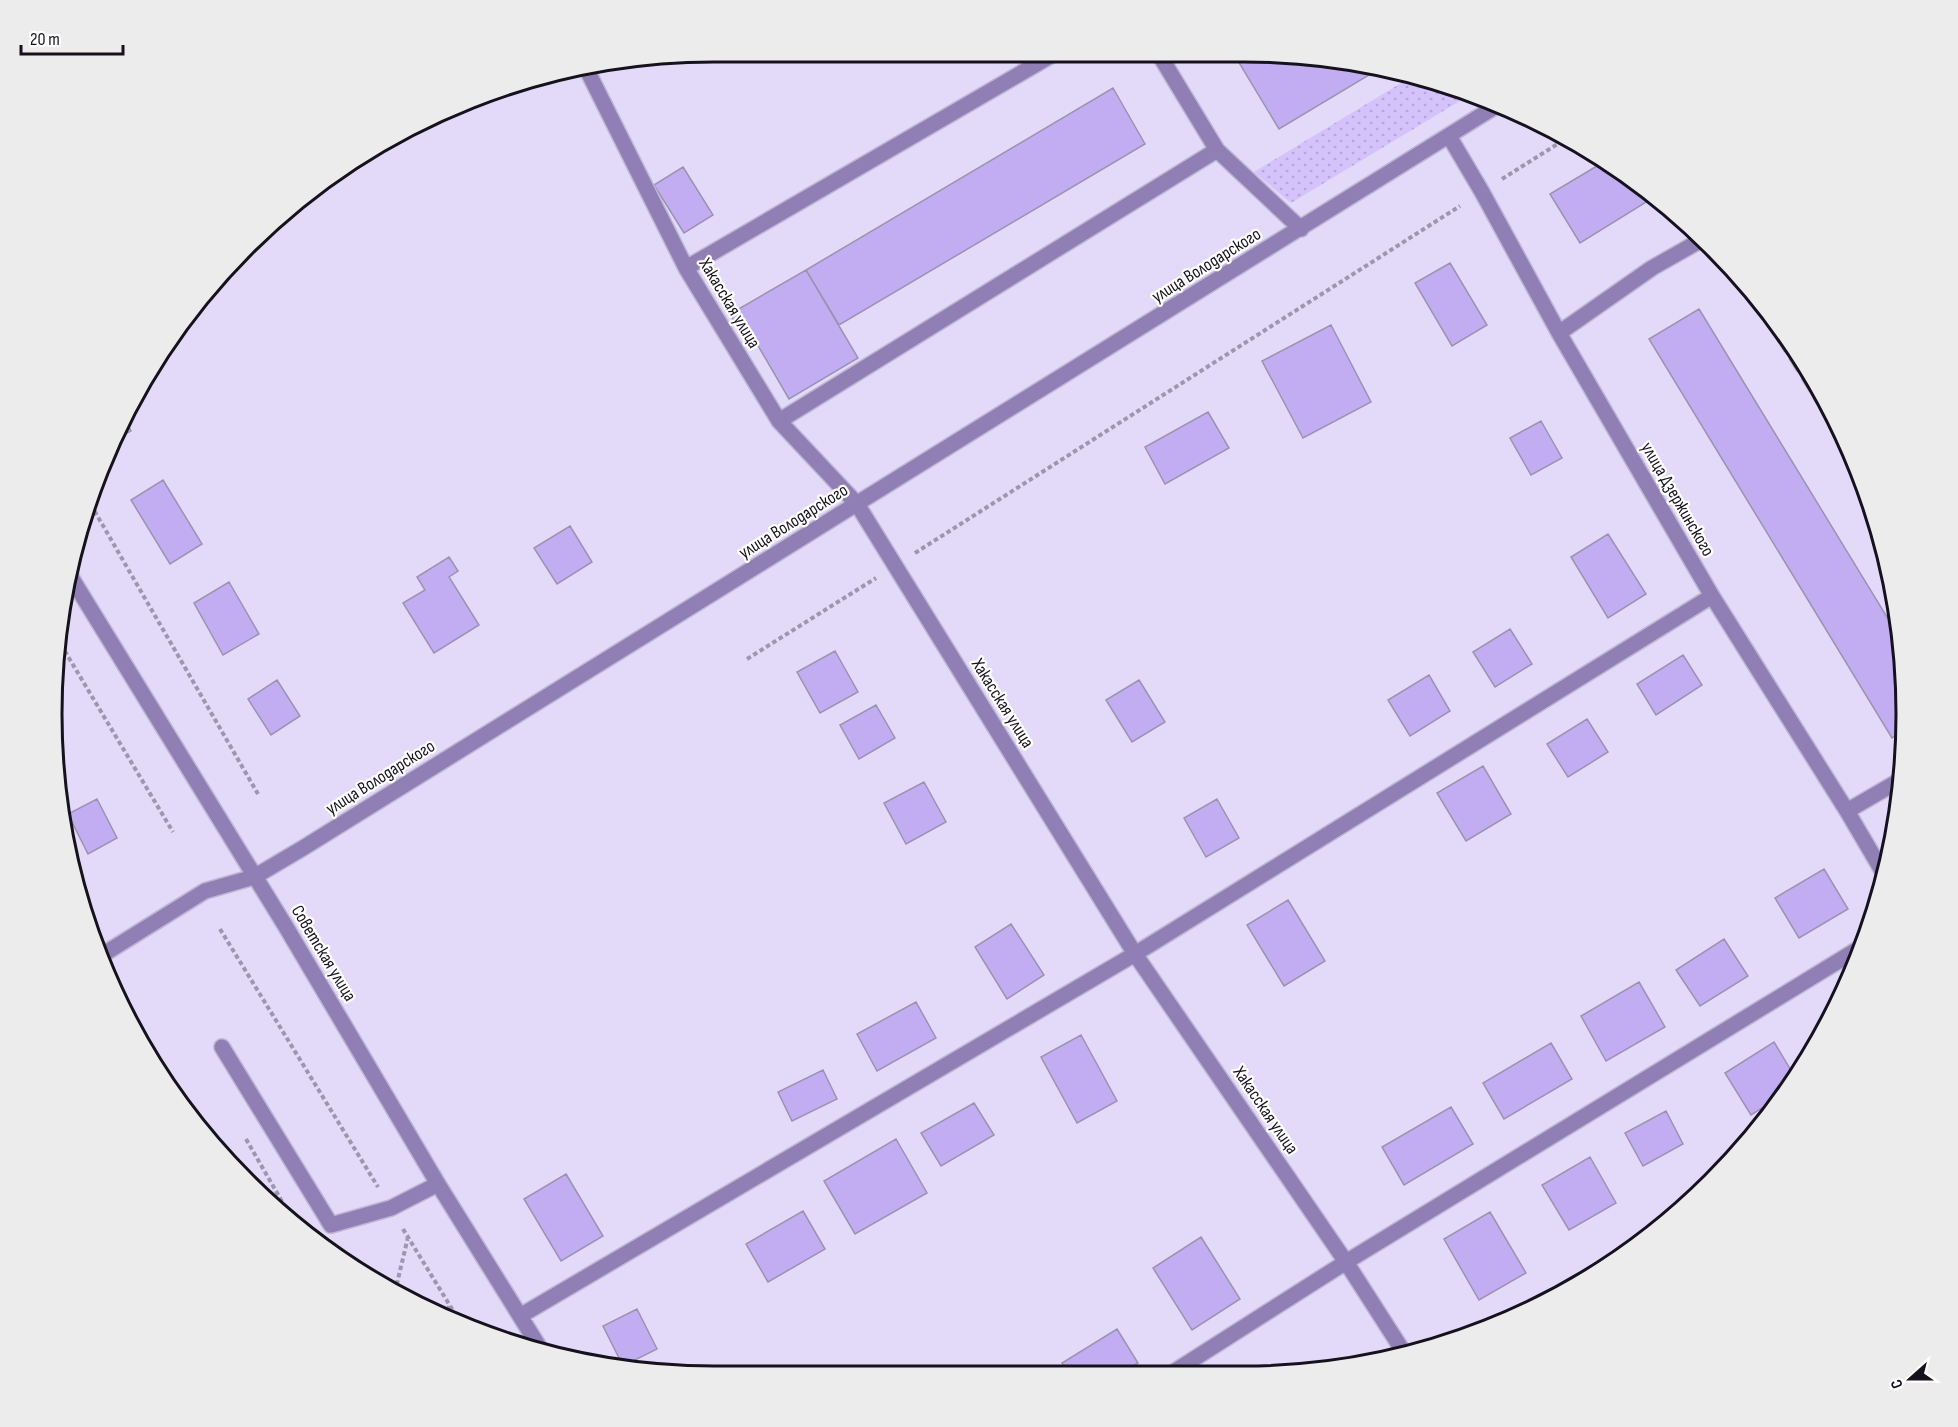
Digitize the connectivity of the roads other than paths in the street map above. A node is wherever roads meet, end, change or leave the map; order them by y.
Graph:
1 (1040, 62) edge
2 (1164, 62) edge
3 (589, 74) edge
4 (1490, 110) edge
5 (1449, 136) junction
6 (1217, 150) junction
7 (1301, 229) junction
8 (1696, 243) edge
9 (686, 268) junction
10 (1559, 333) junction
11 (779, 422) junction
12 (857, 504) junction
13 (75, 583) edge
14 (1712, 596) junction
15 (1892, 785) edge
16 (1847, 811) junction
17 (1878, 864) edge
18 (254, 877) junction
19 (107, 952) edge
20 (1135, 954) junction
21 (1851, 954) edge
22 (222, 1047) dead end
23 (438, 1184) junction
24 (1346, 1262) junction
25 (520, 1316) junction
26 (535, 1340) edge
27 (1400, 1346) edge
28 (1183, 1366) edge

1 - 9 street
2 - 6 street
3 - 9 street, Хакасская улица
4 - 5 street, улица Володарского
5 - 7 street, улица Володарского
5 - 10 street, улица Дзержинского
6 - 7 street
6 - 11 street
7 - 12 street, улица Володарского
8 - 10 street
9 - 11 street, Хакасская улица
10 - 14 street, улица Дзержинского
11 - 12 street, Хакасская улица
12 - 18 street, улица Володарского
12 - 20 street, Хакасская улица
13 - 18 street, Советская улица
14 - 16 street, улица Дзержинского
14 - 20 street
15 - 16 street
16 - 17 street, улица Дзержинского
18 - 19 street, улица Володарского
18 - 23 street, Советская улица
20 - 24 street, Хакасская улица
20 - 25 street
21 - 24 street
22 - 23 street
23 - 25 street, Советская улица
24 - 27 street, Хакасская улица
24 - 28 street
25 - 26 street, Советская улица

